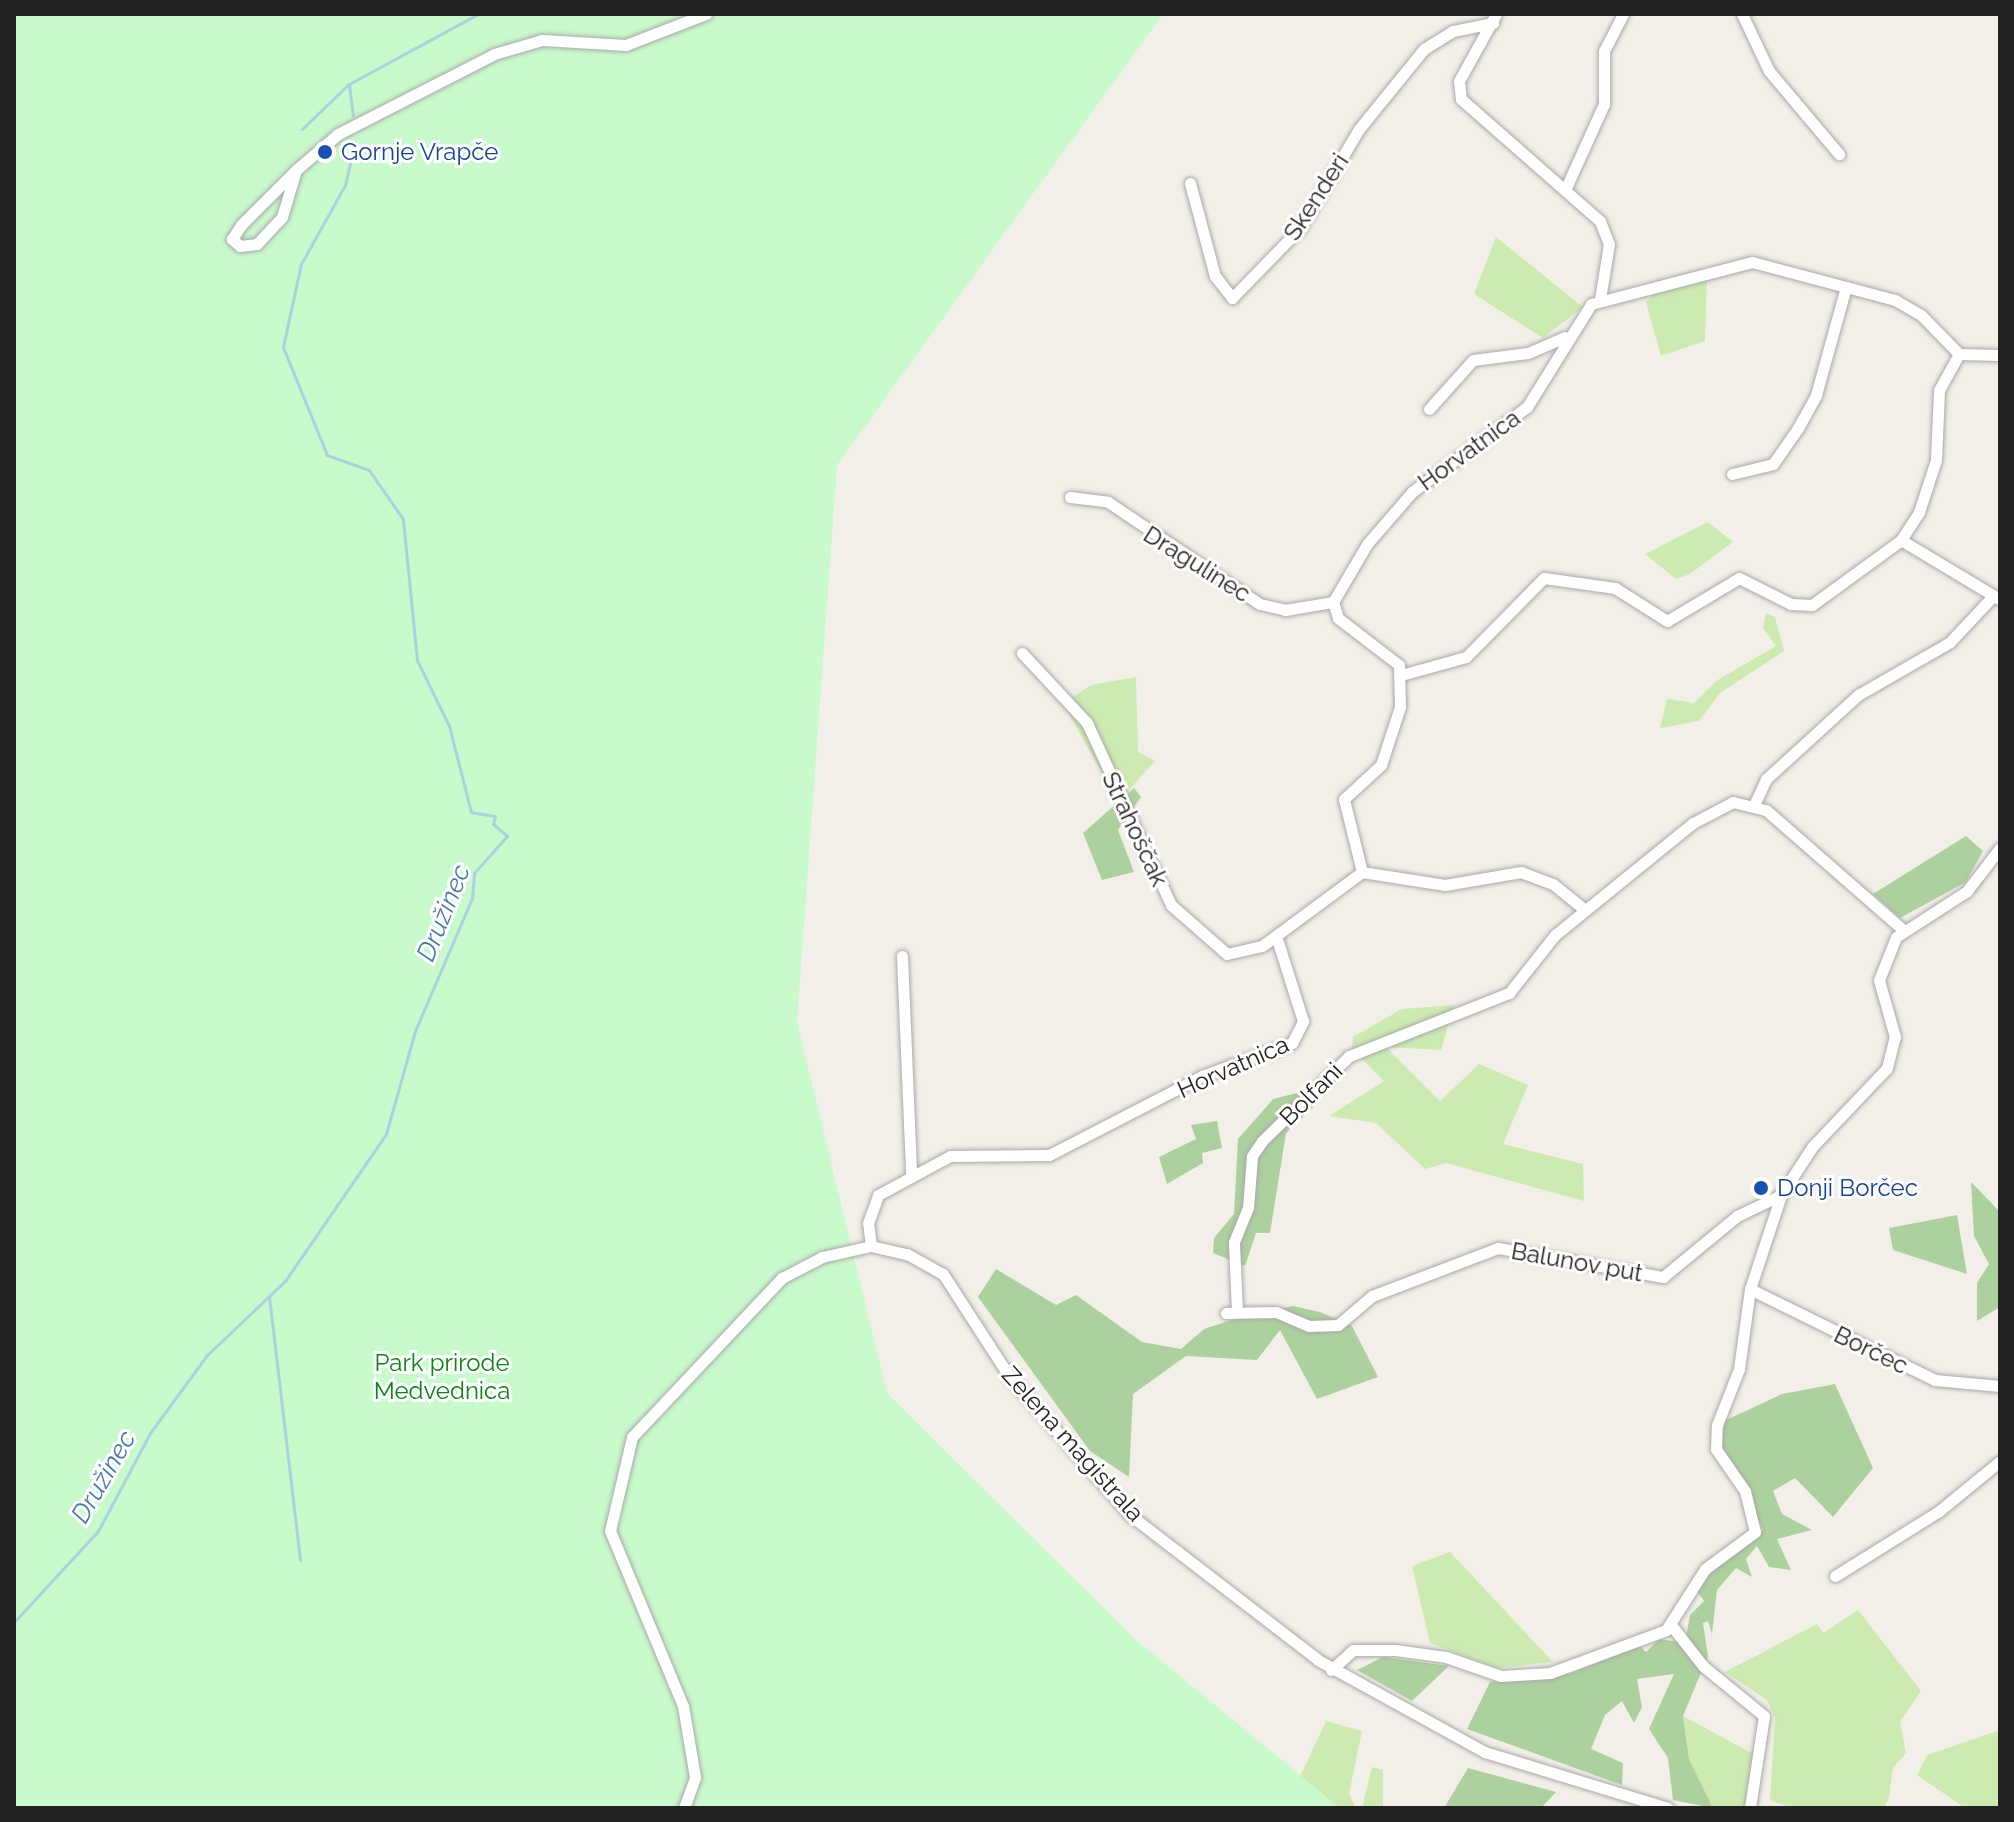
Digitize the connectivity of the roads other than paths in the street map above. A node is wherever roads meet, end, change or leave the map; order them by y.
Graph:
1 (706, 14) edge
2 (1623, 14) edge
3 (1742, 14) edge
4 (1494, 18) edge
5 (1839, 154) dead end
6 (296, 170) junction
7 (1190, 183) dead end
8 (1565, 190) junction
9 (1846, 287) junction
10 (1600, 299) junction
11 (1565, 337) junction
12 (1959, 354) junction
13 (2000, 355) edge
14 (1429, 409) dead end
15 (1732, 474) dead end
16 (1070, 497) dead end
17 (1901, 540) junction
18 (1997, 598) edge
19 (1333, 602) junction
20 (1022, 653) dead end
21 (1401, 675) junction
22 (1754, 805) junction
23 (2000, 848) edge
24 (1362, 872) junction
25 (1585, 910) junction
26 (1902, 929) junction
27 (1277, 939) junction
28 (902, 956) dead end
29 (911, 1175) junction
30 (1781, 1195) junction
31 (871, 1246) junction
32 (1750, 1289) junction
33 (1232, 1312) joint
34 (2000, 1386) edge
35 (2000, 1461) edge
36 (1835, 1576) dead end
37 (1671, 1625) junction
38 (1331, 1670) junction
39 (684, 1808) edge
40 (1668, 1808) edge
41 (1750, 1808) edge

1 - 6 street
2 - 8 street
3 - 5 street
4 - 7 street, Skenderi
4 - 8 street
6 - 6 street
8 - 10 street
9 - 10 street
9 - 12 street
9 - 15 street
10 - 11 street, Horvatnica
11 - 14 street, Horvatnica
11 - 19 street, Horvatnica
12 - 13 street
12 - 17 street
16 - 19 street, Dragulinec
17 - 18 street
17 - 21 street
18 - 22 street
19 - 21 street
20 - 27 street, Strahoščak
21 - 24 street
22 - 25 street, Bolfani
22 - 26 street
23 - 26 street
24 - 25 street
24 - 27 street
25 - 33 street, Bolfani
26 - 30 street
27 - 29 street, Horvatnica
28 - 29 street
29 - 31 street, Horvatnica
30 - 32 street
30 - 33 street, Balunov put
31 - 38 street, Zelena magistrala
31 - 39 street, Zelena magistrala
32 - 34 street, Borčec
32 - 37 street
35 - 36 street
37 - 38 street
37 - 41 street
38 - 40 street, Zelena magistrala

